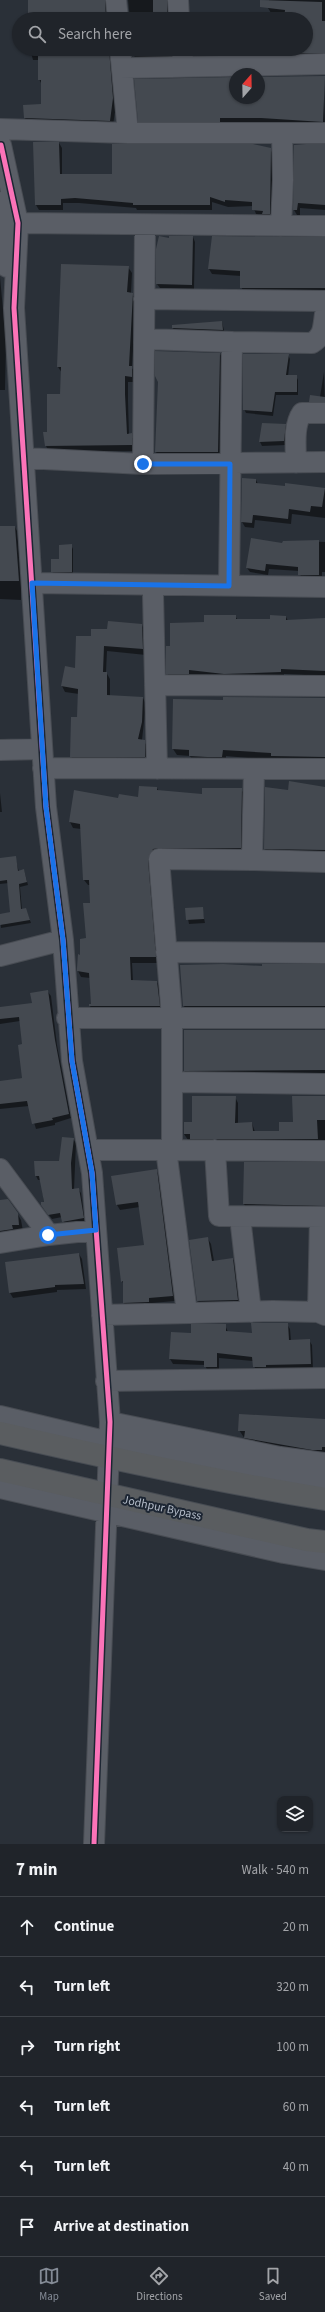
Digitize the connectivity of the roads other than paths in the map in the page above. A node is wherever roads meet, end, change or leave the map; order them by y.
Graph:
1 (116, 0) edge
2 (178, 0) edge
3 (117, 12) edge
4 (179, 12) edge
5 (121, 58) edge
6 (182, 58) edge
7 (325, 64) edge
8 (0, 117) edge
9 (128, 133) junction
10 (282, 133) junction
11 (325, 133) edge
12 (1, 137) edge
13 (0, 199) edge
14 (0, 202) edge
15 (6, 223) edge
16 (145, 225) junction
17 (281, 226) junction
18 (325, 226) edge
19 (144, 299) junction
20 (325, 301) edge
21 (325, 314) edge
22 (145, 339) junction
23 (232, 342) junction
24 (325, 413) edge
25 (24, 458) junction
26 (325, 462) edge
27 (296, 463) junction
28 (143, 464) junction
29 (230, 464) junction
30 (229, 586) junction
31 (325, 587) edge
32 (32, 588) junction
33 (153, 594) junction
34 (325, 595) edge
35 (155, 684) junction
36 (325, 686) edge
37 (0, 750) edge
38 (43, 759) junction
39 (157, 768) junction
40 (254, 769) junction
41 (325, 769) edge
42 (252, 860) junction
43 (325, 862) edge
44 (63, 940) junction
45 (166, 952) junction
46 (325, 953) edge
47 (0, 956) edge
48 (68, 1018) junction
49 (172, 1018) junction
50 (325, 1018) edge
51 (172, 1082) junction
52 (325, 1084) edge
53 (88, 1150) junction
54 (169, 1150) junction
55 (215, 1150) junction
56 (325, 1151) edge
57 (0, 1169) edge
58 (240, 1217) junction
59 (323, 1217) edge
60 (96, 1230) junction
61 (48, 1235) junction
62 (0, 1243) edge
63 (251, 1312) junction
64 (188, 1313) junction
65 (322, 1314) edge
66 (102, 1315) junction
67 (325, 1378) edge
68 (106, 1381) junction
69 (0, 1416) edge
70 (0, 1433) edge
71 (109, 1441) junction
72 (325, 1463) edge
73 (0, 1470) edge
74 (325, 1480) edge
75 (0, 1488) edge
76 (325, 1499) edge
77 (107, 1504) junction
78 (325, 1542) edge
79 (325, 1560) edge
80 (94, 1844) edge

1 - 3 street
2 - 4 street
5 - 6 street
5 - 9 street
6 - 7 street
8 - 12 street
9 - 10 street
9 - 12 street
10 - 11 street
10 - 17 street
12 - 13 street
12 - 15 street
14 - 15 street
15 - 16 street
15 - 25 street
16 - 17 street
16 - 19 street
17 - 18 street
19 - 20 street
19 - 22 street
21 - 23 street
22 - 23 street
22 - 28 street
23 - 29 street
24 - 27 street
25 - 28 street
25 - 32 street
26 - 27 street
27 - 29 street
28 - 29 street
29 - 30 street
30 - 31 street
30 - 32 street
32 - 33 street
32 - 38 street
33 - 34 street
33 - 35 street
35 - 36 street
35 - 39 street
37 - 38 street
38 - 39 street
38 - 44 street
39 - 40 street
40 - 41 street
40 - 42 street
42 - 43 street
42 - 45 street
44 - 47 street
44 - 48 street
45 - 46 street
45 - 49 street
48 - 49 street
48 - 53 street
49 - 50 street
49 - 51 street
51 - 52 street
51 - 54 street
53 - 54 street
53 - 60 street
54 - 55 street
54 - 64 street
55 - 56 street
55 - 58 street
57 - 61 street
58 - 59 street
58 - 63 street
59 - 65 street
60 - 61 street
60 - 66 street
61 - 62 street
63 - 64 street
63 - 65 street
64 - 66 street
66 - 68 street
67 - 68 street
68 - 71 street
69 - 71 street
70 - 71 highway
71 - 72 street
71 - 74 street
71 - 76 highway
71 - 77 street
73 - 77 highway, Jodhpur Bypass
75 - 77 street
77 - 78 highway, Jodhpur Bypass
77 - 79 street
77 - 80 street

